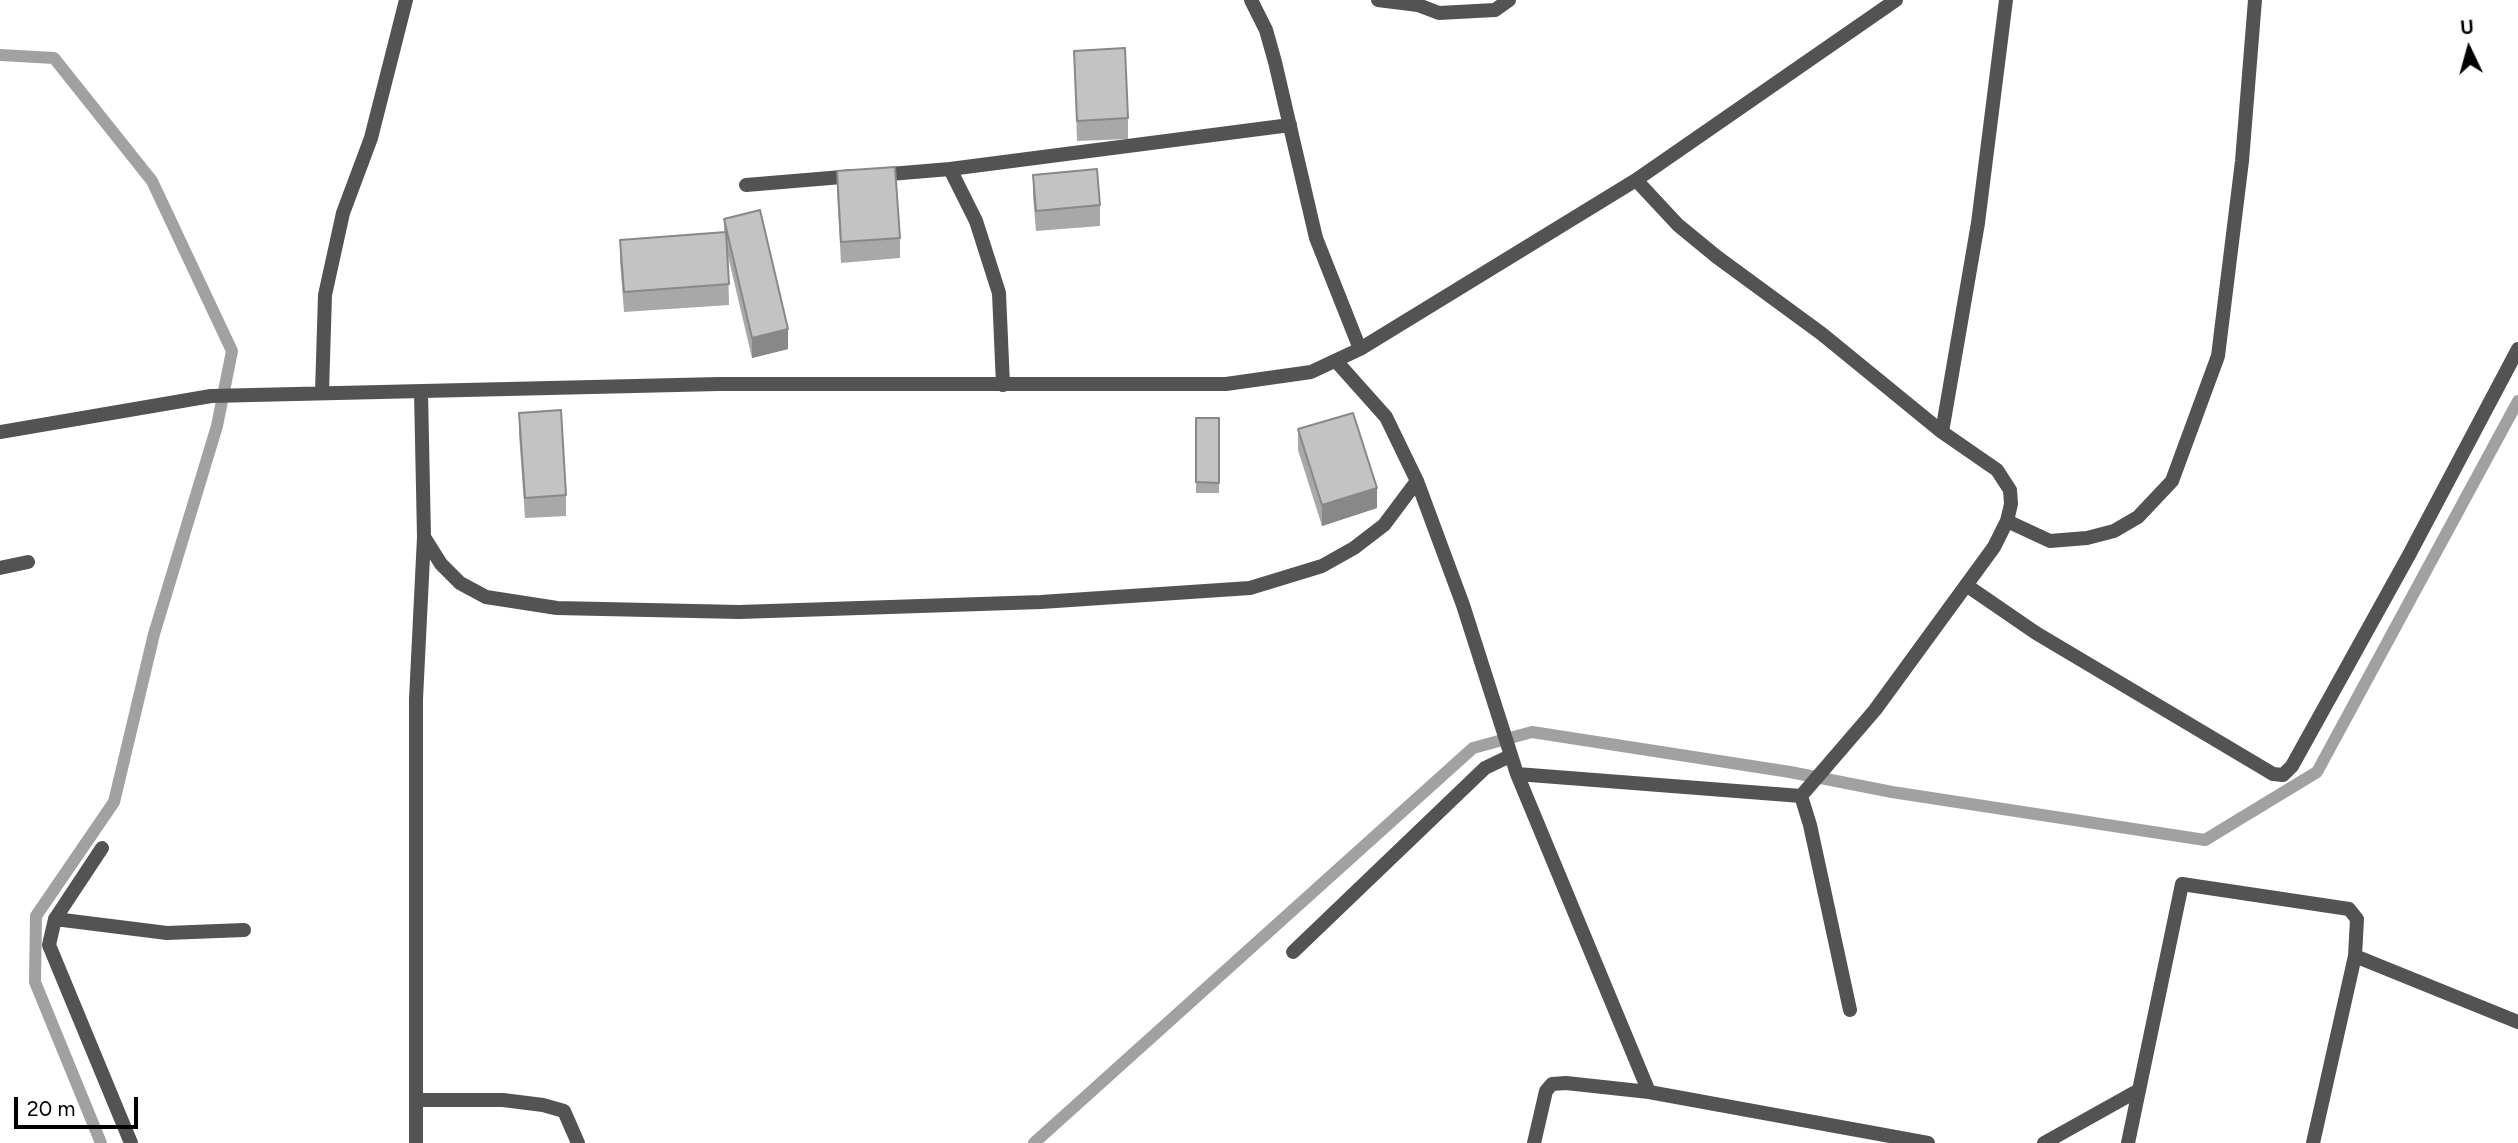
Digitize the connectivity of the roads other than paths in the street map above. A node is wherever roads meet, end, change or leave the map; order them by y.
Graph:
1 (407, 0) edge
2 (1251, 0) edge
3 (1378, 0) edge
4 (1508, 0) edge
5 (1896, 0) edge
6 (2006, 0) edge
7 (2255, 0) edge
8 (1290, 125) junction
9 (950, 169) junction
10 (1636, 180) junction
11 (746, 185) dead end
12 (1360, 349) junction
13 (2518, 349) edge
14 (1336, 361) junction
15 (2513, 372) edge
16 (1003, 385) junction
17 (421, 391) junction
18 (322, 392) junction
19 (0, 432) edge
20 (1942, 432) junction
21 (1417, 481) junction
22 (2007, 521) junction
23 (424, 537) junction
24 (28, 562) dead end
25 (0, 568) edge
26 (1966, 584) junction
27 (1509, 752) junction
28 (1517, 774) junction
29 (1802, 794) junction
30 (102, 848) dead end
31 (55, 919) junction
32 (244, 930) dead end
33 (1293, 952) dead end
34 (2355, 956) junction
35 (1850, 1010) dead end
36 (2518, 1023) edge
37 (2138, 1090) junction
38 (1649, 1092) junction
39 (417, 1100) junction
40 (131, 1143) edge
41 (416, 1143) edge
42 (578, 1143) edge
43 (1534, 1143) edge
44 (1928, 1143) edge
45 (2044, 1143) edge
46 (2128, 1143) edge
47 (2313, 1143) edge

1 - 18 street
2 - 8 street
3 - 4 street
5 - 10 street
6 - 20 street
7 - 22 street
8 - 9 street
8 - 12 street
9 - 11 street
9 - 16 street
10 - 12 street
10 - 20 street
12 - 14 street
13 - 15 street
14 - 16 street
14 - 21 street
15 - 26 street
16 - 17 street
17 - 18 street
17 - 23 street
18 - 19 street
20 - 22 street
21 - 23 street
21 - 27 street
22 - 26 street
23 - 39 street
24 - 25 street
26 - 29 street
27 - 28 street
27 - 33 street
28 - 29 street
28 - 38 street
29 - 35 street
30 - 31 street
31 - 32 street
31 - 40 street
34 - 36 street
34 - 37 street
34 - 47 street
37 - 45 street
37 - 46 street
38 - 43 street
38 - 44 street
39 - 41 street
39 - 42 street

